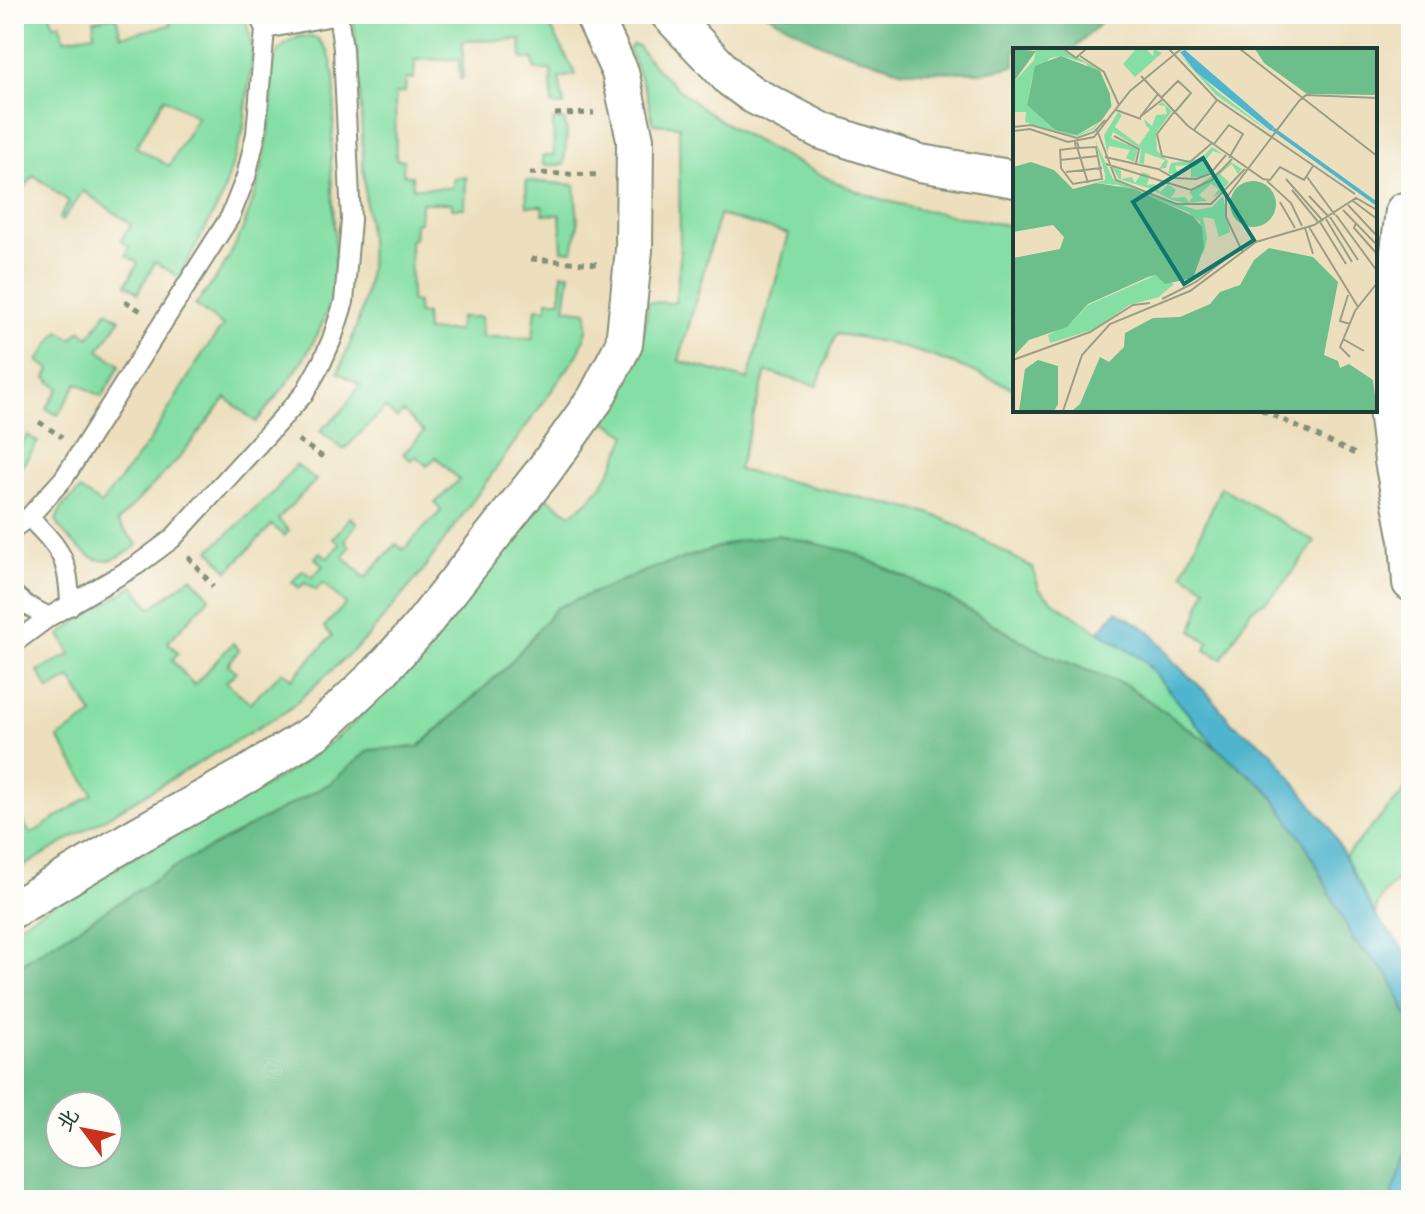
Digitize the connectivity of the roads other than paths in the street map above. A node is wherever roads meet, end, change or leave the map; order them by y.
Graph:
1 (593, 14) edge
2 (669, 14) edge
3 (338, 15) edge
4 (262, 22) edge
5 (1013, 179) edge
6 (1397, 212) edge
7 (1378, 362) edge
8 (22, 522) edge
9 (1411, 583) edge
10 (14, 595) edge
11 (70, 606) junction
12 (49, 617) junction
13 (14, 643) edge
14 (14, 909) edge

1 - 14 street
2 - 5 street
3 - 4 lane
3 - 11 lane
4 - 8 lane
6 - 7 street
7 - 9 street
8 - 11 lane
10 - 12 lane
11 - 12 lane
12 - 13 lane

